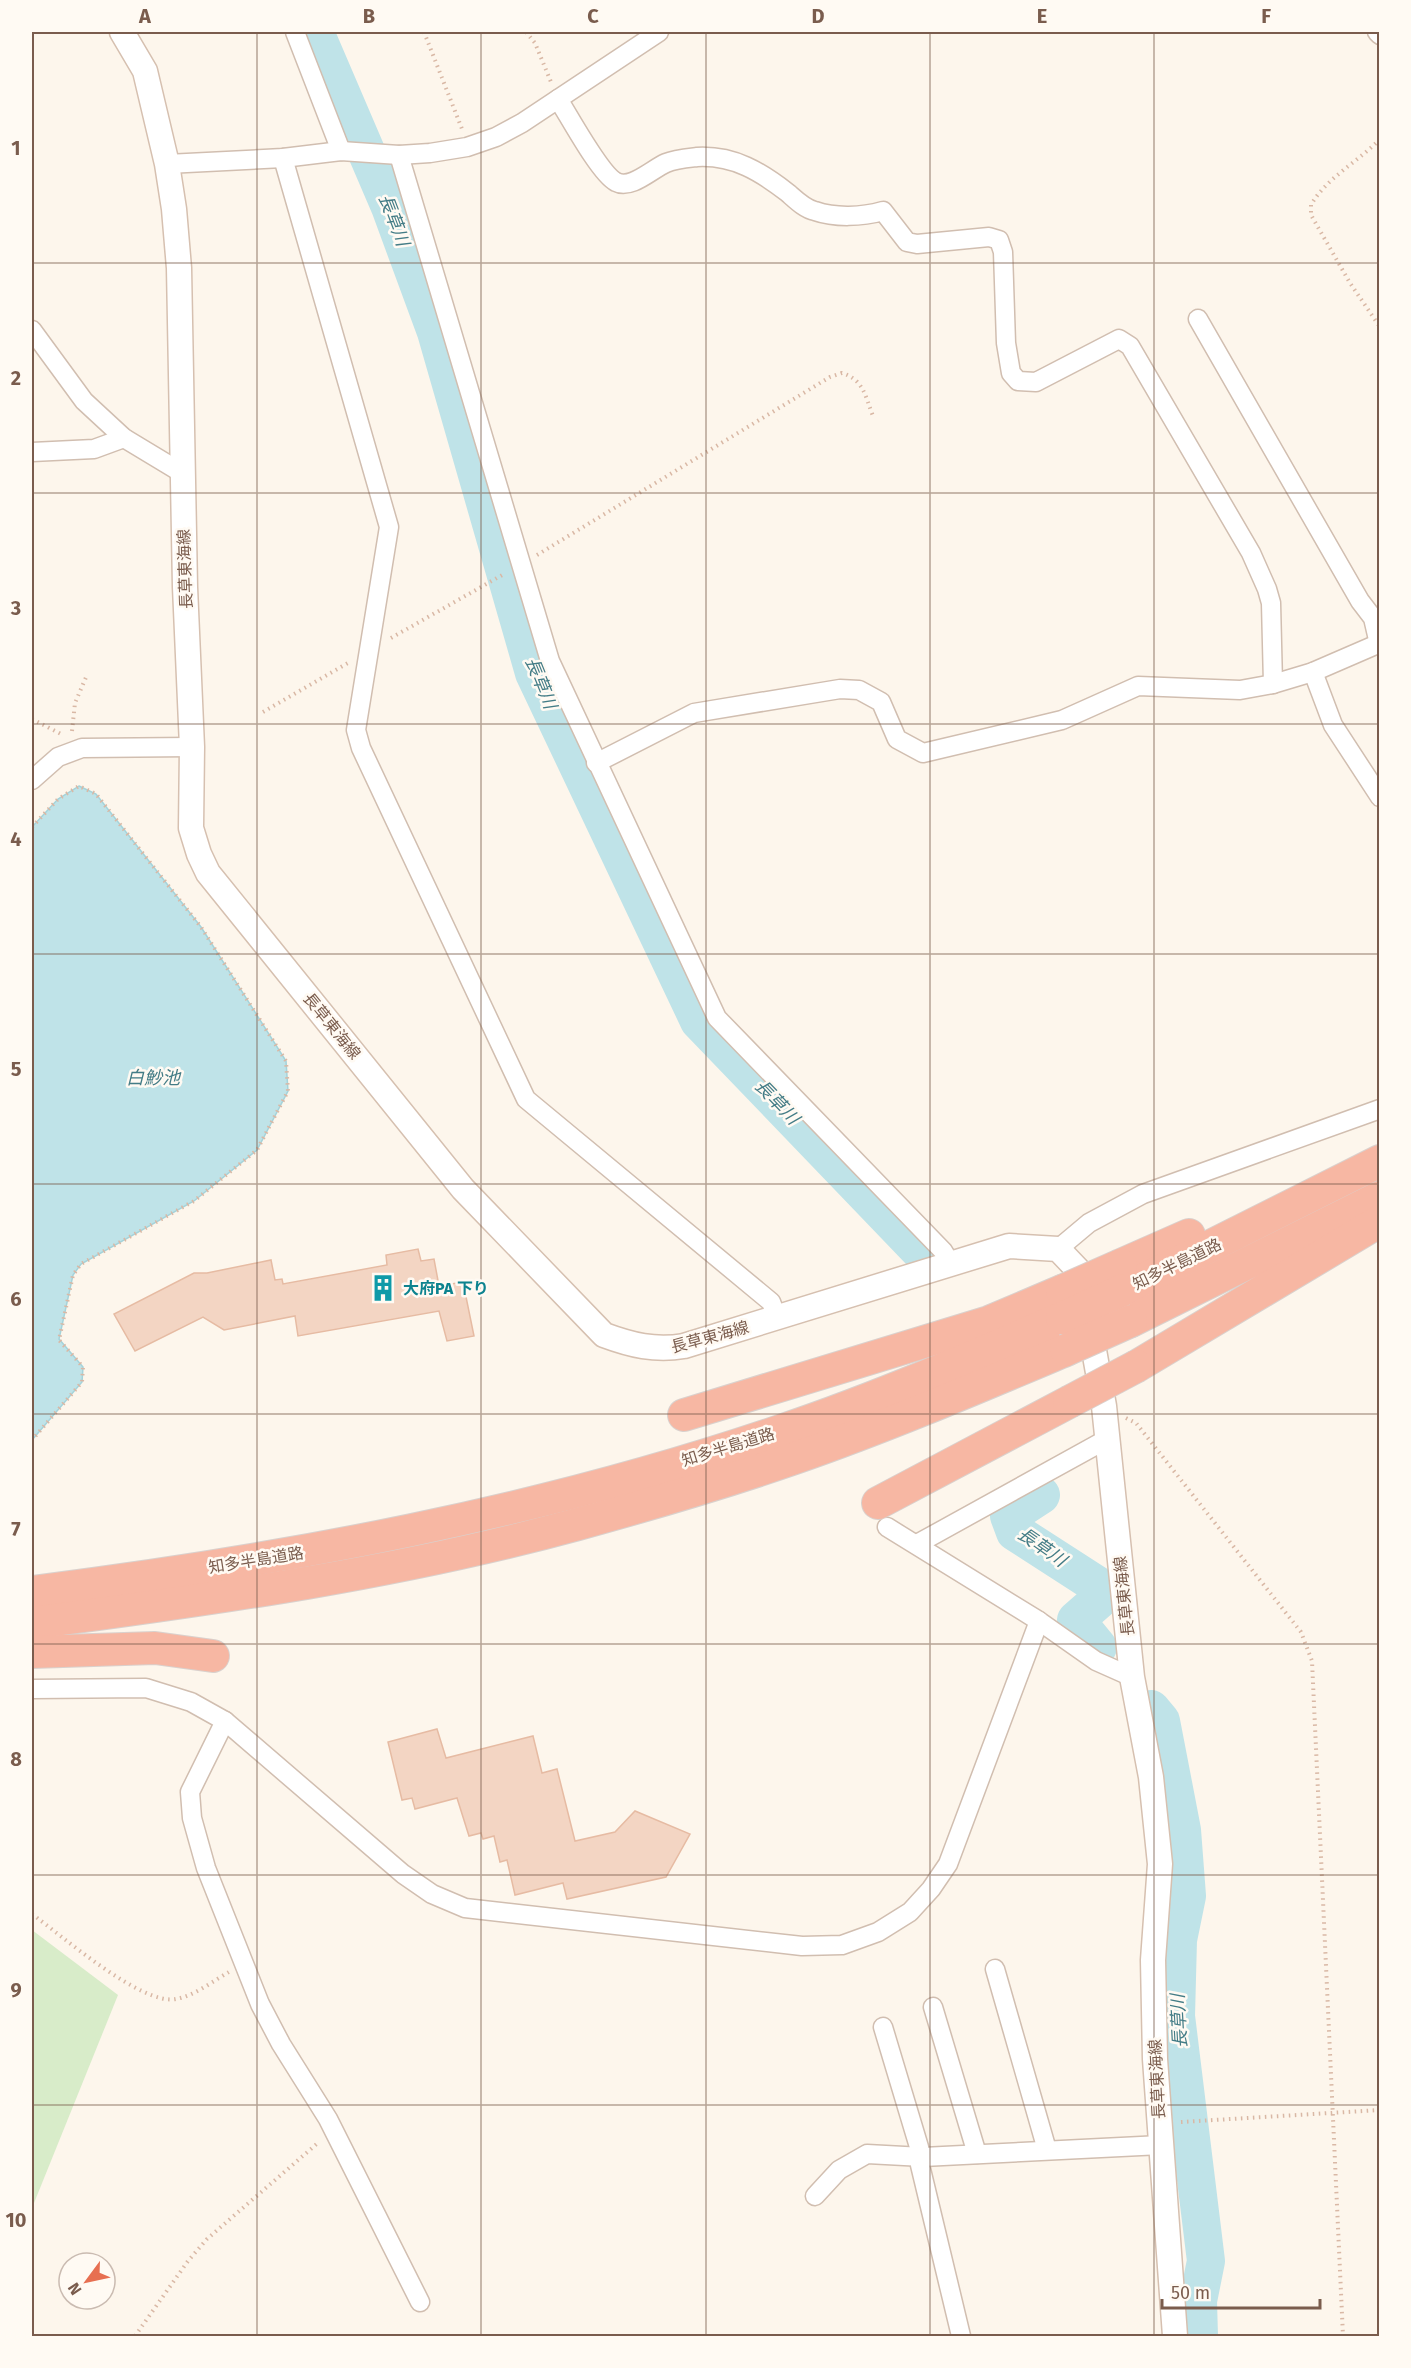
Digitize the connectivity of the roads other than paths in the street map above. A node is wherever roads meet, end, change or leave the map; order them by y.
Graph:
1 (122, 32) edge
2 (295, 32) edge
3 (659, 32) edge
4 (1377, 32) edge
5 (1380, 35) edge
6 (558, 99) junction
7 (341, 151) junction
8 (399, 155) junction
9 (283, 158) junction
10 (167, 164) junction
11 (1198, 319) dead end
12 (32, 330) edge
13 (124, 438) junction
14 (32, 452) edge
15 (182, 473) junction
16 (1379, 644) edge
17 (1312, 672) junction
18 (1272, 684) junction
19 (192, 747) junction
20 (596, 763) junction
21 (32, 780) edge
22 (1380, 797) edge
23 (1380, 1109) edge
24 (1380, 1152) edge
25 (1380, 1161) edge
26 (1380, 1197) edge
27 (1380, 1221) edge
28 (1058, 1249) junction
29 (951, 1264) junction
30 (1122, 1278) junction
31 (1062, 1305) junction
32 (777, 1318) junction
33 (684, 1415) dead end
34 (1109, 1438) junction
35 (882, 1515) joint
36 (916, 1544) junction
37 (32, 1592) edge
38 (1039, 1620) junction
39 (32, 1623) edge
40 (32, 1652) edge
41 (213, 1656) dead end
42 (1132, 1677) junction
43 (32, 1689) edge
44 (225, 1721) junction
45 (995, 1969) dead end
46 (933, 2007) dead end
47 (883, 2027) dead end
48 (1160, 2134) junction
49 (1047, 2150) junction
50 (977, 2154) junction
51 (919, 2156) junction
52 (815, 2196) dead end
53 (420, 2302) dead end
54 (962, 2336) edge
55 (1175, 2337) edge

1 - 10 main road, 長草東海線
2 - 7 street
3 - 6 street
4 - 5 street
6 - 8 street
6 - 18 street
7 - 8 street
7 - 9 street
8 - 20 street
9 - 10 street
9 - 32 street
10 - 15 main road, 長草東海線
11 - 16 street
12 - 13 street
13 - 14 street
13 - 15 street
15 - 19 main road, 長草東海線
16 - 17 street
17 - 18 street
17 - 22 street
18 - 20 street
19 - 21 street
19 - 32 main road, 長草東海線
20 - 29 street
23 - 28 street
24 - 30 highway
25 - 30 highway, 知多半島道路
26 - 39 highway, 知多半島道路, bridge
27 - 35 highway, bridge
28 - 29 main road, 長草東海線
28 - 34 main road, 長草東海線
29 - 32 main road, 長草東海線
30 - 31 highway, bridge
31 - 33 highway
31 - 37 highway, 知多半島道路
34 - 36 street
34 - 42 main road, 長草東海線
35 - 36 street
36 - 38 street
38 - 42 street
38 - 44 street
40 - 41 highway
42 - 48 main road, 長草東海線
43 - 44 street
44 - 53 street
45 - 49 street
46 - 50 street
47 - 51 street
48 - 49 street
48 - 55 main road, 長草東海線
49 - 50 street
50 - 51 street
51 - 52 street
51 - 54 street

